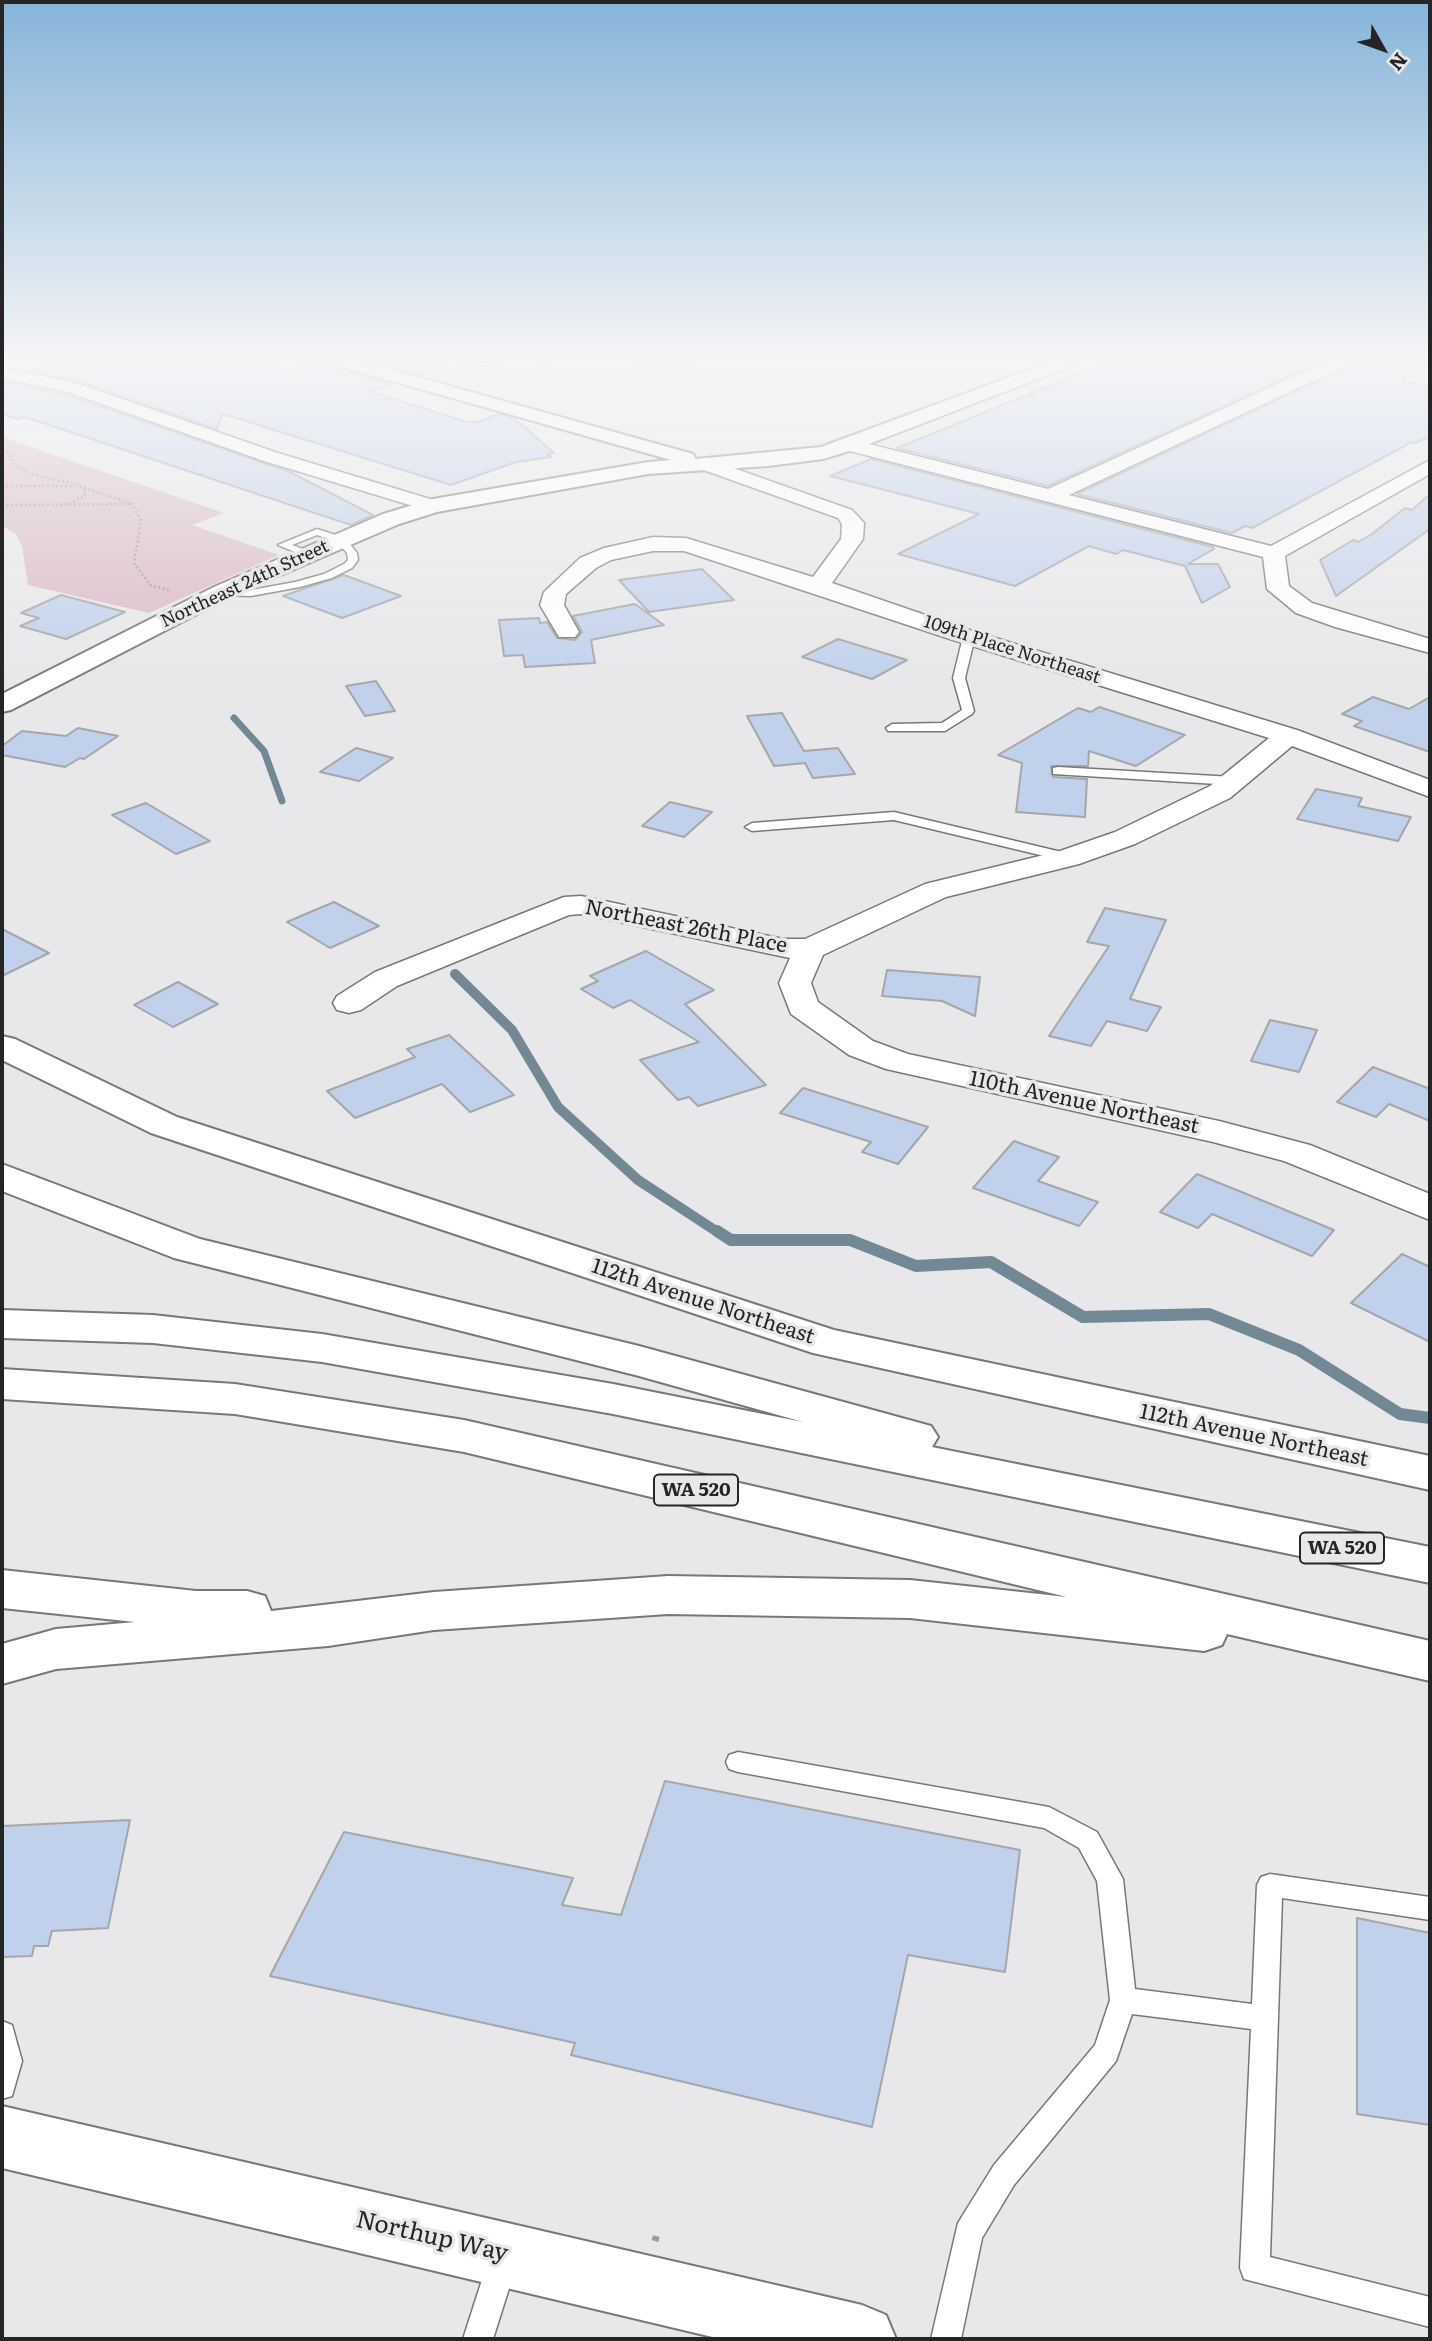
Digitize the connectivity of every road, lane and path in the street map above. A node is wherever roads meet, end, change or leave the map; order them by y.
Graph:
1 (22, 470) edge
2 (315, 470) edge
3 (587, 470) edge
4 (722, 470) edge
5 (750, 470) edge
6 (949, 470) edge
7 (1105, 470) edge
8 (1422, 470) edge
9 (743, 478) junction
10 (1398, 484) junction
11 (2, 486) edge
12 (1430, 487) edge
13 (81, 488) junction
14 (1050, 496) junction
15 (132, 504) junction
16 (2, 505) edge
17 (54, 506) junction
18 (92, 506) junction
19 (433, 506) junction
20 (92, 513) dead end
21 (341, 540) junction
22 (1274, 553) junction
23 (818, 586) junction
24 (222, 592) junction
25 (178, 593) dead end
26 (567, 632) dead end
27 (969, 637) junction
28 (1430, 646) edge
29 (2, 704) edge
30 (892, 728) dead end
31 (1288, 736) junction
32 (1058, 771) dead end
33 (1233, 781) junction
34 (1430, 789) edge
35 (752, 827) dead end
36 (1069, 858) junction
37 (810, 949) junction
38 (349, 1003) dead end
39 (2, 1047) edge
40 (2, 1176) edge
41 (1430, 1208) edge
42 (2, 1324) edge
43 (2, 1384) edge
44 (1430, 1473) edge
45 (1254, 1531) junction
46 (1430, 1565) edge
47 (2, 1588) edge
48 (434, 1611) junction
49 (1382, 1651) junction
50 (1430, 1661) edge
51 (2, 1664) edge
52 (738, 1762) dead end
53 (1430, 1908) edge
54 (1123, 2000) junction
55 (1264, 2018) junction
56 (2, 2034) edge
57 (2, 2087) edge
58 (2, 2137) edge
59 (505, 2253) junction
60 (1430, 2312) edge
61 (478, 2339) edge
62 (862, 2339) edge
63 (946, 2339) edge

1 - 13 path
2 - 19 street
3 - 19 main road, Northeast 24th Street
4 - 9 street
5 - 9 main road
6 - 14 street
7 - 14 street
8 - 10 street
9 - 23 street
10 - 12 street
10 - 22 street
11 - 13 path
13 - 15 path
13 - 17 path
14 - 22 street
15 - 18 path
15 - 25 path
16 - 17 path
17 - 18 path
18 - 20 path
19 - 21 main road, Northeast 24th Street
21 - 24 main road, Northeast 24th Street
21 - 24 lane
22 - 28 street
23 - 26 street, 109th Place Northeast
23 - 27 street, 109th Place Northeast
24 - 29 main road, Northeast 24th Street
27 - 30 lane
27 - 31 street, 109th Place Northeast
31 - 33 street, Northeast 26th Place
31 - 34 street, 109th Place Northeast
32 - 33 lane
33 - 36 street, Northeast 26th Place
35 - 36 lane
36 - 37 street, Northeast 26th Place
37 - 38 street, Northeast 26th Place
37 - 41 street, 110th Avenue Northeast
39 - 44 main road, 112th Avenue Northeast
40 - 45 main road
42 - 45 main road, WA 520
43 - 49 main road, WA 520
45 - 46 main road, WA 520
47 - 48 main road
48 - 49 main road
48 - 51 main road
49 - 50 main road, WA 520
52 - 54 lane
53 - 55 lane
54 - 55 lane
54 - 63 lane
55 - 60 lane
56 - 57 lane
58 - 59 main road, Northup Way
59 - 61 lane
59 - 62 main road, Northup Way

